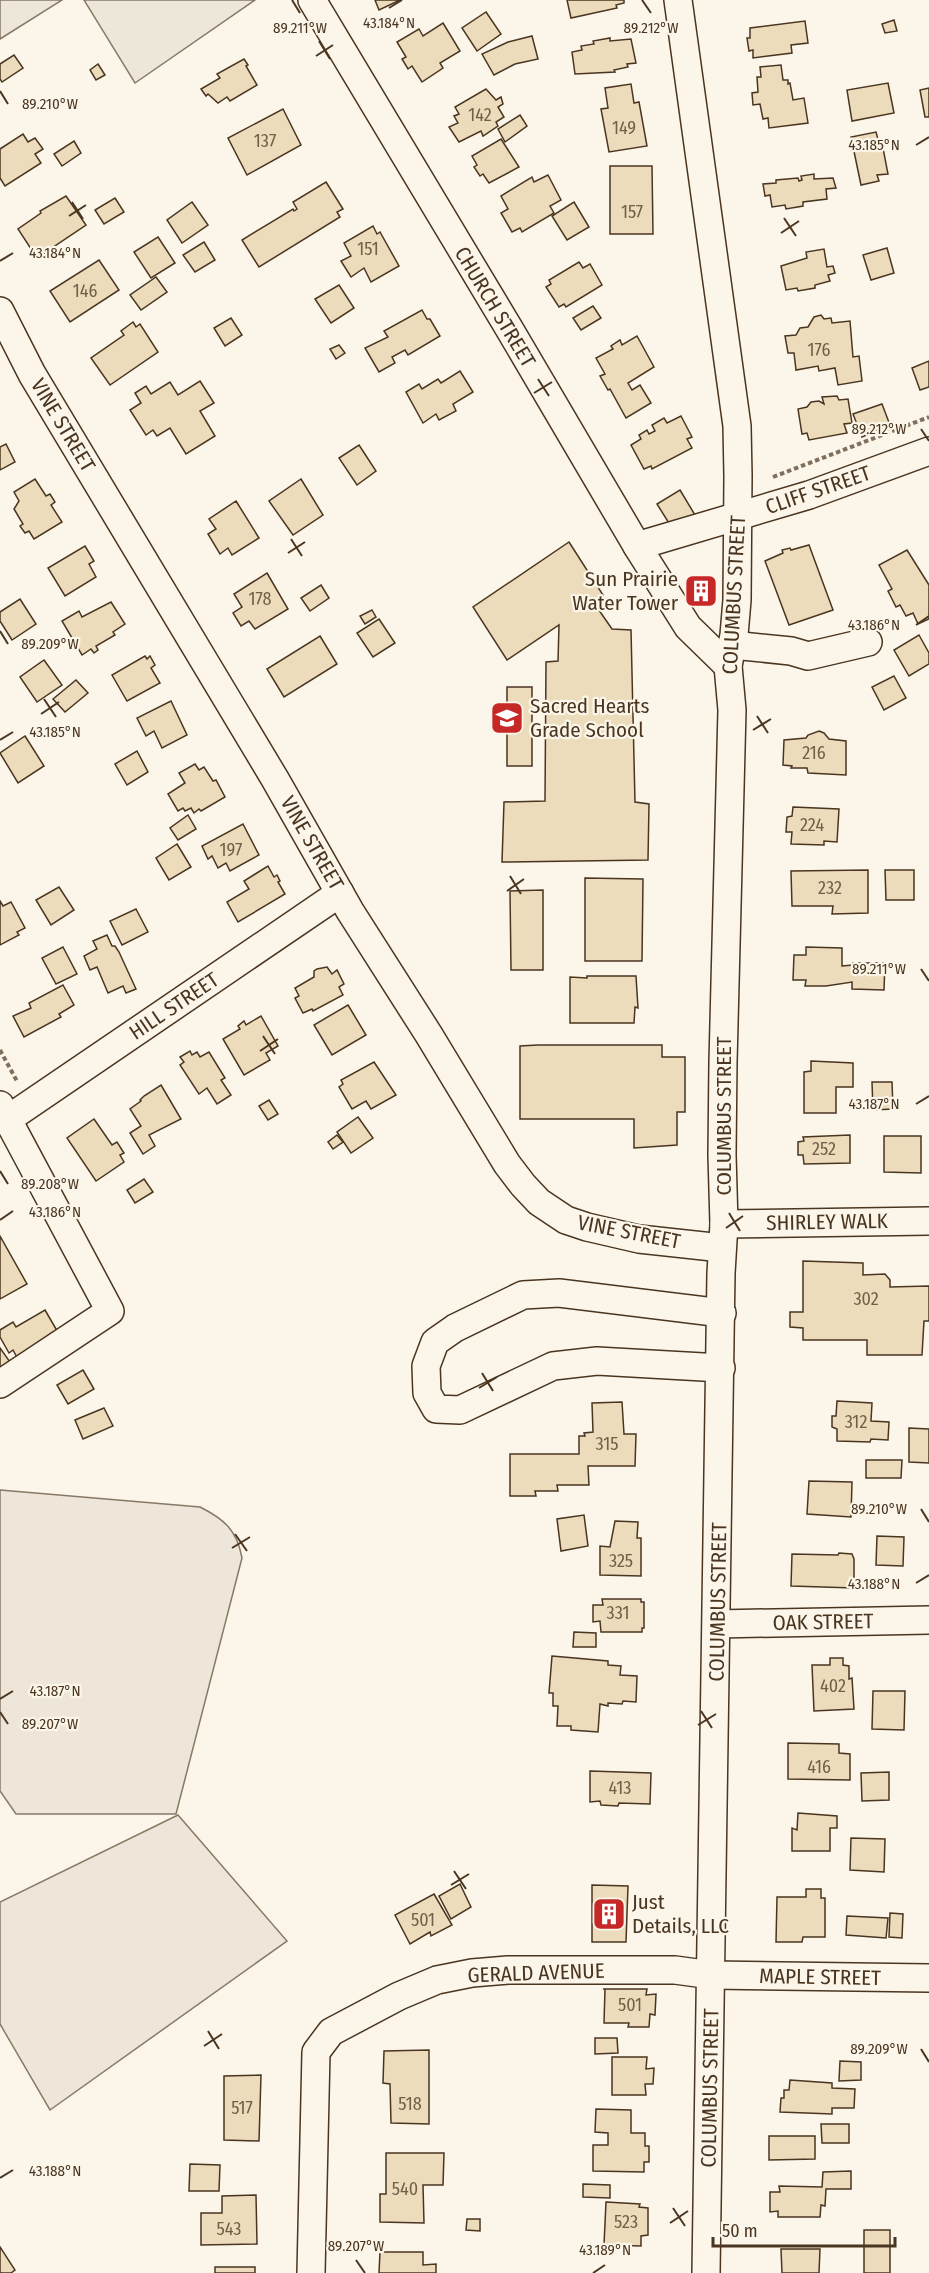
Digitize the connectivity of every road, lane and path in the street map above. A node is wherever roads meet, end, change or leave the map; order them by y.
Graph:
1 (312, 0) edge
2 (678, 0) edge
3 (0, 311) edge
4 (929, 417) edge
5 (929, 451) edge
6 (772, 477) dead end
7 (738, 516) junction
8 (637, 546) junction
9 (868, 642) dead end
10 (730, 655) junction
11 (340, 893) junction
12 (0, 1050) edge
13 (12, 1110) edge
14 (929, 1221) edge
15 (723, 1236) junction
16 (722, 1313) junction
17 (721, 1368) junction
18 (0, 1384) edge
19 (929, 1620) edge
20 (717, 1624) junction
21 (711, 1975) junction
22 (929, 1978) edge
23 (311, 2273) edge
24 (706, 2273) edge

1 - 8 street, CHURCH STREET
2 - 7 street, COLUMBUS STREET
3 - 11 street, VINE STREET
4 - 6 path
5 - 7 street, CLIFF STREET
7 - 8 street, CLIFF STREET
7 - 10 street, COLUMBUS STREET
8 - 10 street, CHURCH STREET
9 - 10 street
10 - 15 street, COLUMBUS STREET
11 - 13 street, HILL STREET
11 - 15 street, VINE STREET
12 - 13 path
13 - 18 street
14 - 15 street, SHIRLEY WALK
15 - 16 street, COLUMBUS STREET
16 - 17 street, COLUMBUS STREET
16 - 17 street
17 - 20 street, COLUMBUS STREET
19 - 20 street, OAK STREET
20 - 21 street, COLUMBUS STREET
21 - 22 street, MAPLE STREET
21 - 23 street, GERALD AVENUE
21 - 24 street, COLUMBUS STREET

